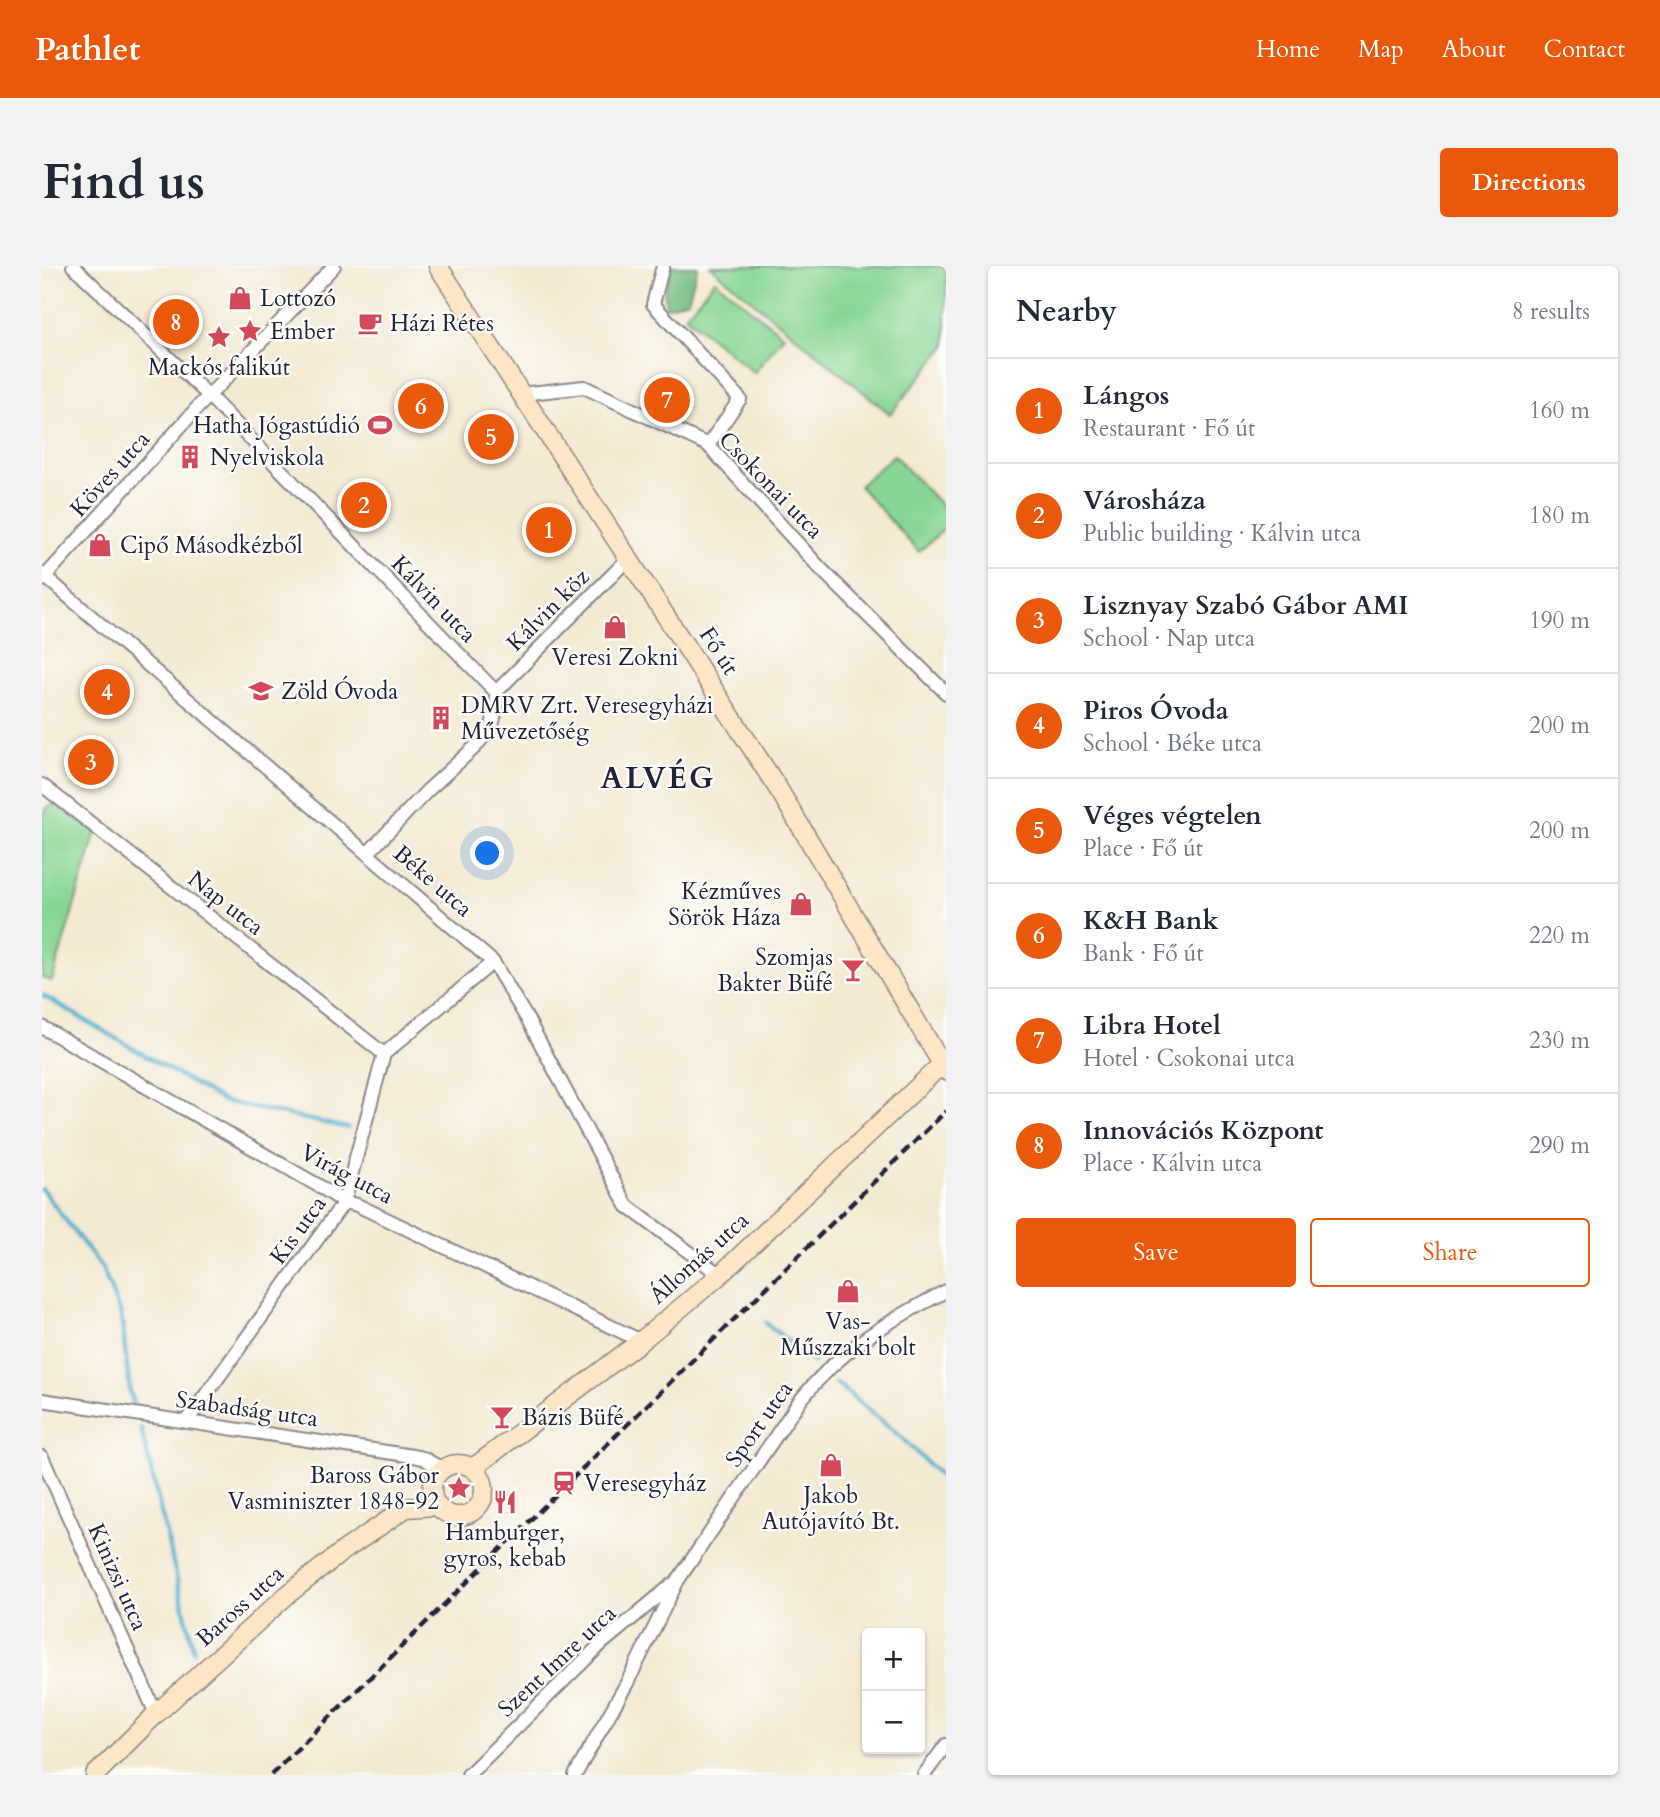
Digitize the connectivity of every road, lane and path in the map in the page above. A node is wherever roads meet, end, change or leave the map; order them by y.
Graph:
1 (73, 266) edge
2 (334, 266) edge
3 (438, 266) edge
4 (663, 266) edge
5 (522, 394) junction
6 (209, 396) junction
7 (708, 445) junction
8 (629, 557) junction
9 (43, 577) edge
10 (496, 692) junction
11 (946, 693) edge
12 (42, 785) edge
13 (368, 853) junction
14 (493, 962) junction
15 (42, 1027) edge
16 (384, 1054) junction
17 (944, 1068) edge
18 (344, 1202) junction
19 (720, 1275) junction
20 (946, 1291) edge
21 (641, 1341) junction
22 (42, 1400) edge
23 (187, 1421) junction
24 (42, 1457) edge
25 (473, 1468) junction
26 (442, 1469) junction
27 (437, 1506) junction
28 (678, 1580) junction
29 (156, 1714) junction
30 (946, 1745) edge
31 (95, 1775) edge
32 (468, 1775) edge
33 (575, 1775) edge
34 (924, 1775) edge

1 - 6 street, Kálvin utca
2 - 6 street, Köves utca
3 - 5 street, Fő út
4 - 7 street
5 - 7 street, Csokonai utca
5 - 8 street, Fő út
6 - 9 street, Köves utca
6 - 10 street, Kálvin utca
7 - 11 street, Csokonai utca
8 - 10 street, Kálvin köz
8 - 17 street, Fő út
9 - 13 street, Béke utca
10 - 13 street
12 - 16 street, Nap utca
13 - 14 street, Béke utca
14 - 16 street
14 - 19 street, Béke utca
15 - 18 street, Virág utca
16 - 18 street, Kis utca
17 - 19 street, Állomás utca
18 - 21 street, Virág utca
18 - 23 street, Kis utca
19 - 21 street, Állomás utca
20 - 28 street, Sport utca
21 - 25 street, Állomás utca
22 - 23 street, Szabadság utca
23 - 26 street, Szabadság utca
24 - 29 street, Kinizsi utca
25 - 26 street
25 - 27 street, Baross utca
26 - 27 street
27 - 29 street, Baross utca
28 - 32 street, Szent Imre utca
28 - 33 street, Sport utca
29 - 31 street, Baross utca
30 - 34 street

